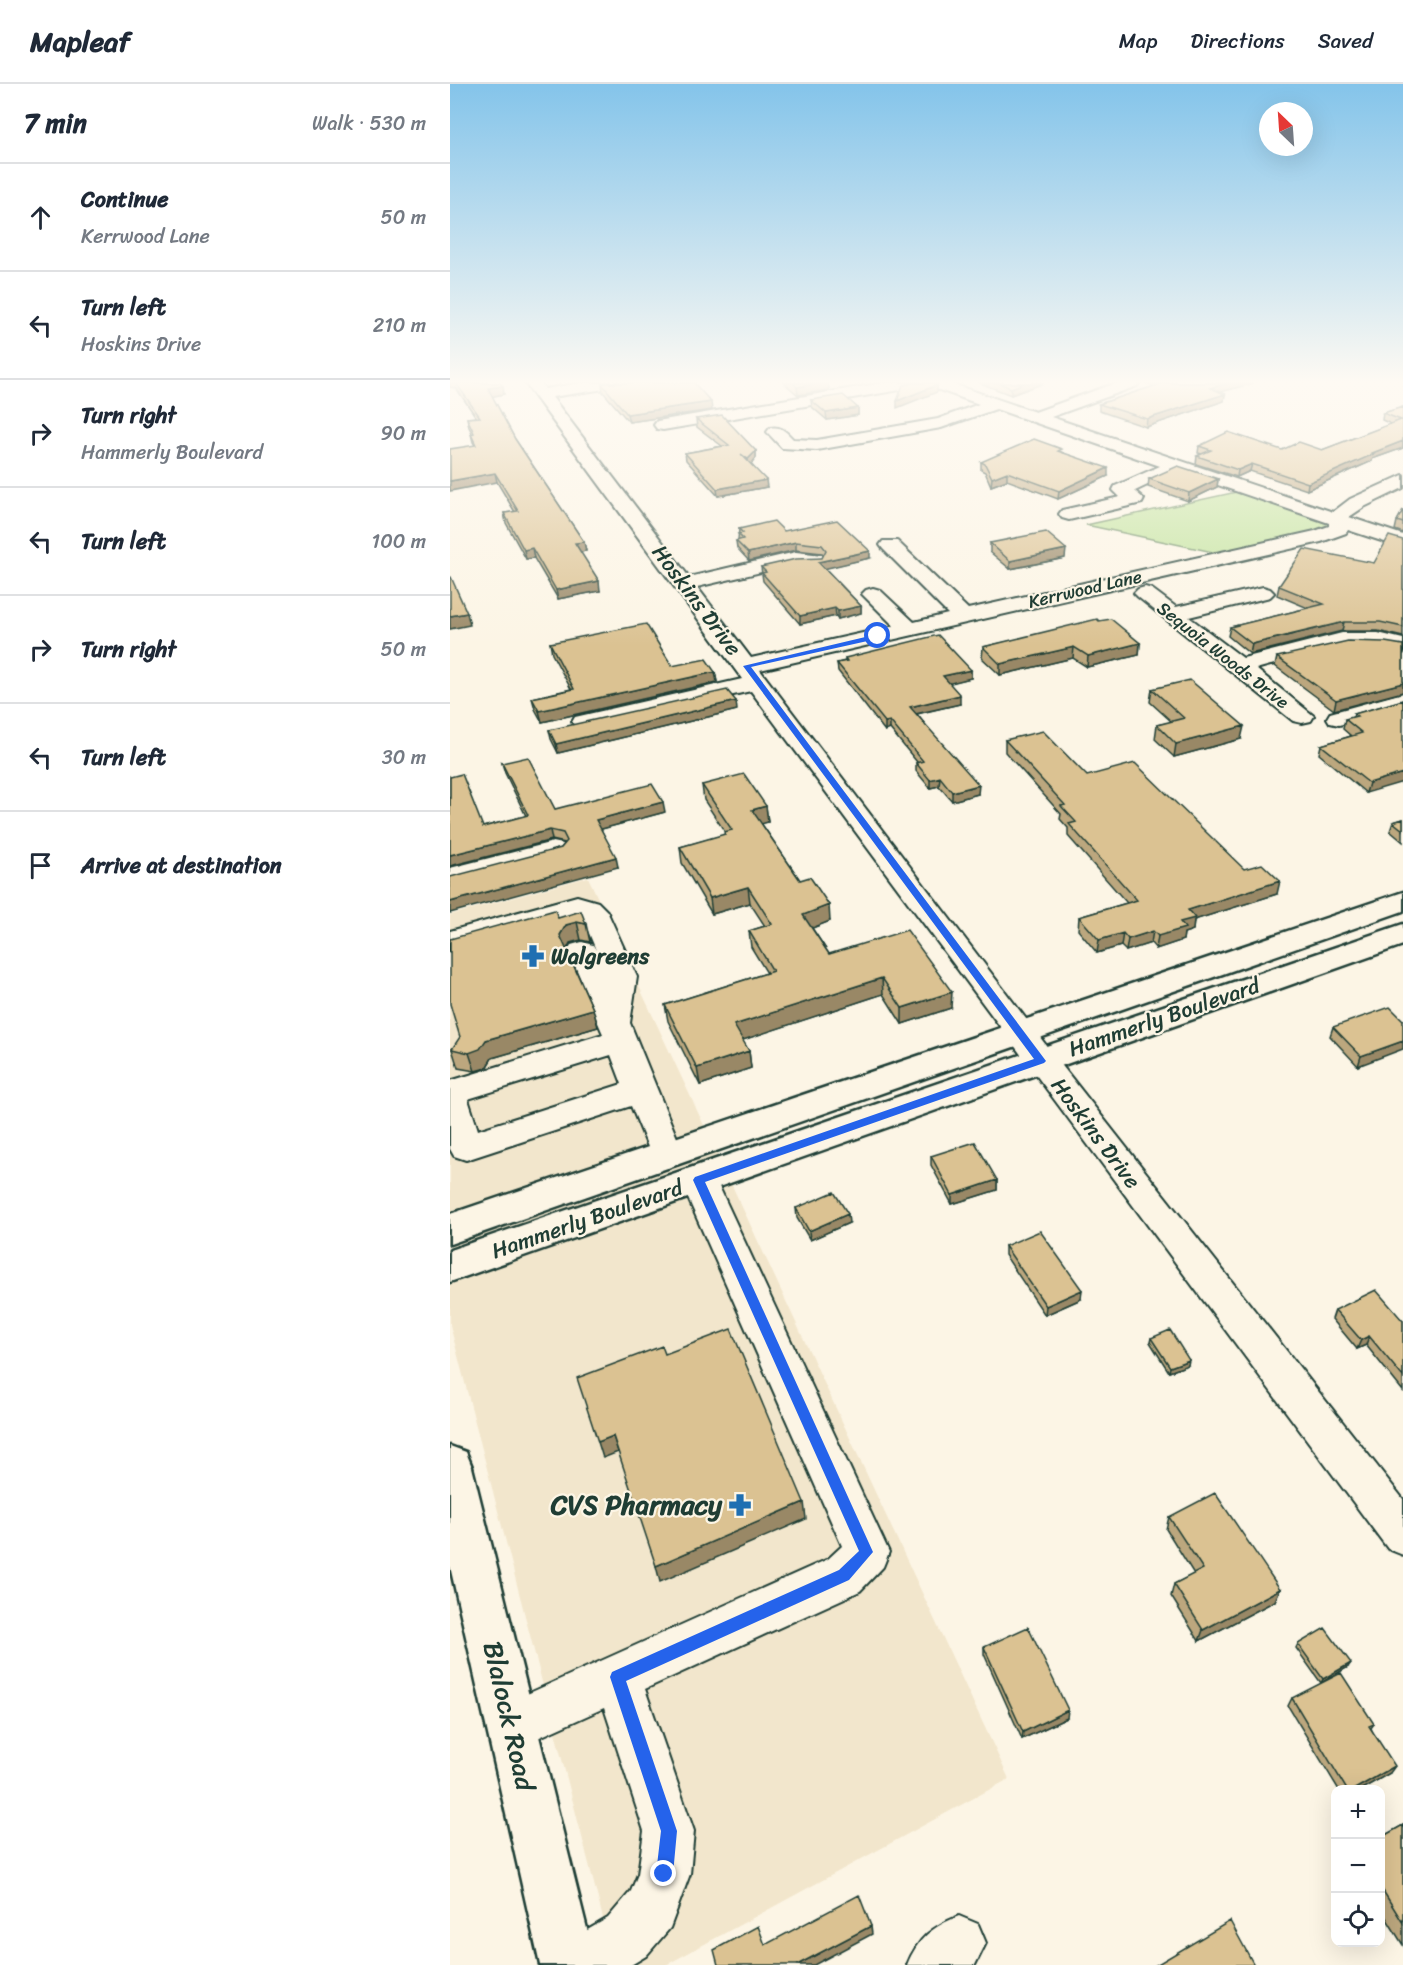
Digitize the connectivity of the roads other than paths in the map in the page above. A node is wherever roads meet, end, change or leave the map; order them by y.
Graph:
1 (600, 471) edge
2 (1164, 471) edge
3 (1193, 471) edge
4 (1403, 481) edge
5 (1069, 514) dead end
6 (1338, 520) junction
7 (1403, 542) edge
8 (890, 545) dead end
9 (815, 559) edge
10 (685, 584) junction
11 (1144, 593) dead end
12 (1263, 593) dead end
13 (873, 594) dead end
14 (1172, 614) junction
15 (964, 617) junction
16 (909, 629) junction
17 (1403, 646) edge
18 (1239, 666) junction
19 (753, 674) junction
20 (1403, 700) edge
21 (1302, 716) dead end
22 (1339, 718) dead end
23 (560, 728) edge
24 (553, 850) edge
25 (450, 877) edge
26 (1403, 901) edge
27 (573, 931) junction
28 (1403, 934) edge
29 (450, 941) edge
30 (617, 1032) junction
31 (1030, 1046) junction
32 (641, 1090) junction
33 (450, 1094) edge
34 (683, 1168) junction
35 (450, 1229) edge
36 (450, 1266) edge
37 (450, 1467) edge
38 (1403, 1534) edge
39 (617, 1677) junction
40 (511, 1726) junction
41 (568, 1965) edge
42 (579, 1965) edge

1 - 10 street, Hoskins Drive
2 - 5 street
3 - 6 street
4 - 6 street, Kerrwood Lane
6 - 7 street
6 - 15 street, Kerrwood Lane
8 - 15 street
9 - 10 street
10 - 19 street, Hoskins Drive
11 - 14 street, Sequoia Woods Drive
12 - 14 street
13 - 16 street
14 - 18 street, Sequoia Woods Drive
15 - 16 street, Kerrwood Lane
16 - 19 street, Kerrwood Lane
17 - 18 street
18 - 21 street, Sequoia Woods Drive
19 - 23 street, Kerrwood Lane
19 - 31 street, Hoskins Drive
20 - 22 street
24 - 25 street
26 - 31 main road, Hammerly Boulevard
27 - 29 street
27 - 30 street
27 - 30 street
28 - 31 main road, Hammerly Boulevard
30 - 32 street
30 - 33 street
31 - 34 main road, Hammerly Boulevard
31 - 38 street, Hoskins Drive
32 - 33 street
32 - 34 street
34 - 35 main road, Hammerly Boulevard
34 - 36 main road, Hammerly Boulevard
34 - 39 street
37 - 40 main road, Blalock Road
39 - 40 street
39 - 42 street
40 - 41 main road, Blalock Road

